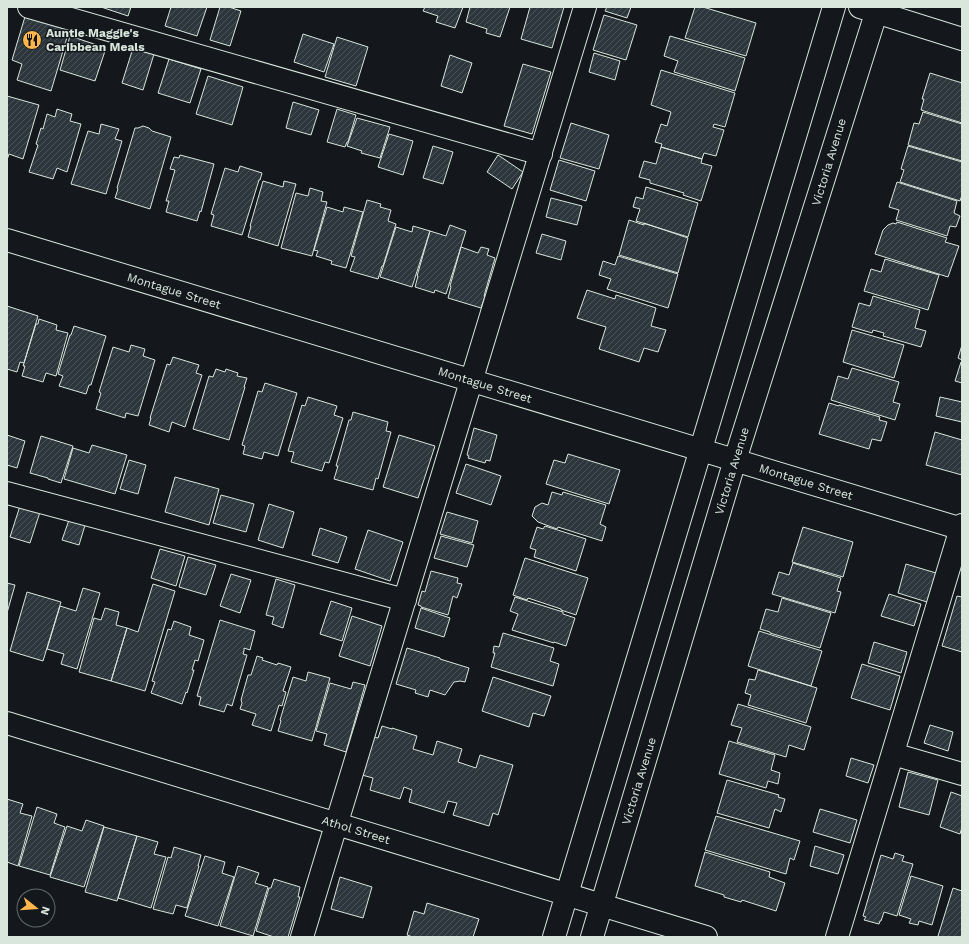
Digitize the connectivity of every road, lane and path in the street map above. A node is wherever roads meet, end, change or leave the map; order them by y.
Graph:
1 (30, 7) edge
2 (586, 7) edge
3 (834, 7) edge
4 (871, 9) edge
5 (962, 39) edge
6 (541, 154) junction
7 (7, 240) edge
8 (472, 381) junction
9 (701, 450) junction
10 (735, 460) junction
11 (7, 493) edge
12 (962, 527) edge
13 (405, 600) junction
14 (7, 723) edge
15 (893, 754) junction
16 (962, 774) edge
17 (337, 824) junction
18 (566, 894) junction
19 (602, 905) junction
20 (302, 937) edge
21 (554, 937) edge
22 (592, 937) edge
23 (706, 937) edge
24 (837, 937) edge

1 - 6 street
2 - 6 street
3 - 9 street
4 - 5 street
4 - 10 street, Victoria Avenue
6 - 8 street
7 - 8 street, Montague Street
8 - 9 street, Montague Street
8 - 13 street
9 - 10 street, Montague Street
9 - 18 street
10 - 12 street, Montague Street
10 - 19 street, Victoria Avenue
11 - 13 street
12 - 15 street
13 - 17 street
14 - 17 street, Athol Street
15 - 16 street
15 - 24 street
17 - 18 street, Athol Street
17 - 20 street
18 - 19 street, Athol Street
18 - 21 street
19 - 22 street, Victoria Avenue
19 - 23 street, Athol Street

